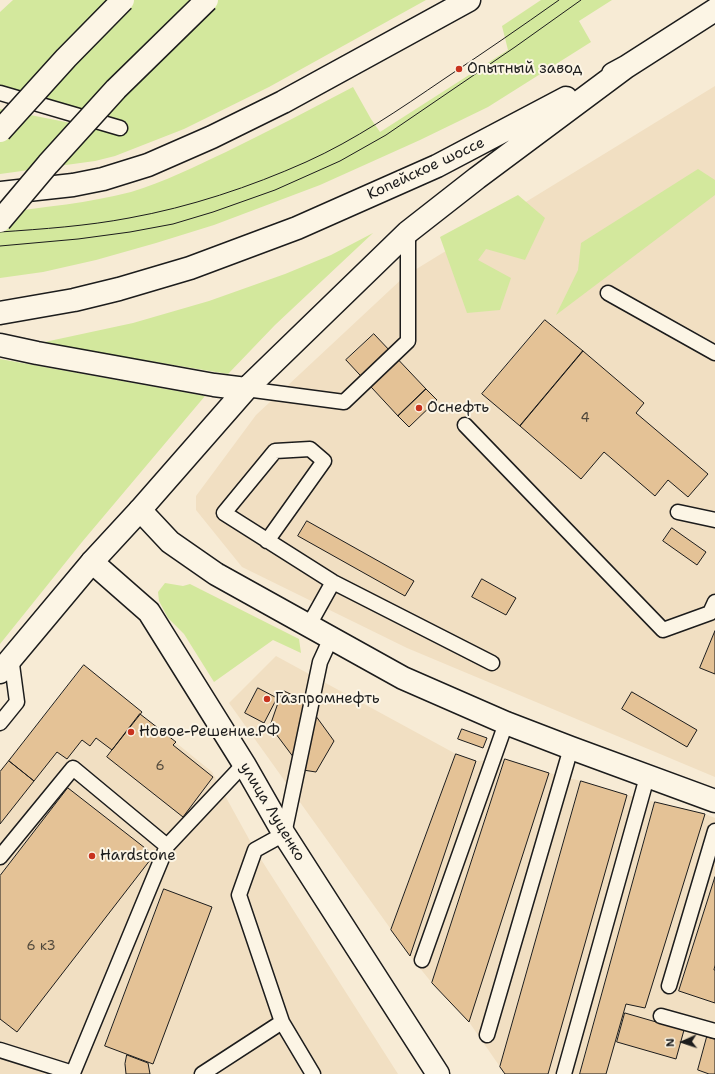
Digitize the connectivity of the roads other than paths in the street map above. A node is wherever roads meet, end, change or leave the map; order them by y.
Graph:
1 (123, 0) edge
2 (207, 0) edge
3 (469, 0) edge
4 (715, 10) edge
5 (626, 67) junction
6 (0, 93) edge
7 (120, 128) dead end
8 (0, 131) edge
9 (0, 193) edge
10 (0, 221) edge
11 (408, 232) junction
12 (608, 293) dead end
13 (0, 313) edge
14 (0, 345) edge
15 (715, 353) edge
16 (246, 389) junction
17 (465, 425) dead end
18 (140, 510) junction
19 (678, 512) dead end
20 (715, 520) edge
21 (267, 541) junction
22 (92, 562) junction
23 (333, 582) junction
24 (715, 602) edge
25 (309, 625) junction
26 (332, 638) junction
27 (492, 663) dead end
28 (6, 665) edge
29 (0, 723) edge
30 (506, 723) junction
31 (571, 748) junction
32 (244, 764) junction
33 (647, 777) junction
34 (715, 801) edge
35 (715, 831) edge
36 (284, 834) junction
37 (167, 846) junction
38 (0, 857) edge
39 (422, 960) dead end
40 (669, 986) dead end
41 (661, 1016) dead end
42 (282, 1022) junction
43 (715, 1031) edge
44 (487, 1035) dead end
45 (0, 1050) edge
46 (202, 1074) edge
47 (313, 1074) edge
48 (438, 1074) edge
49 (564, 1074) edge

1 - 8 main road, bridge
2 - 10 main road, bridge
3 - 9 main road
4 - 5 main road, Копейское шоссе
5 - 11 main road
5 - 13 main road, Копейское шоссе
6 - 7 lane
11 - 16 main road
11 - 16 lane
12 - 15 lane
14 - 16 main road
16 - 18 main road
17 - 24 lane
18 - 22 main road
18 - 25 main road
19 - 20 lane
21 - 21 lane
21 - 23 lane
22 - 28 main road
22 - 32 main road, улица Луценко
23 - 25 lane
23 - 27 lane
25 - 26 main road
26 - 30 main road
26 - 36 lane
28 - 29 lane
30 - 31 main road
30 - 39 lane
31 - 33 main road
31 - 44 lane
32 - 36 main road, улица Луценко
32 - 37 lane
33 - 34 main road
33 - 49 lane
35 - 40 lane
36 - 42 lane
36 - 48 main road, улица Луценко
37 - 38 lane
37 - 45 lane
41 - 43 lane
42 - 46 lane
42 - 47 lane

